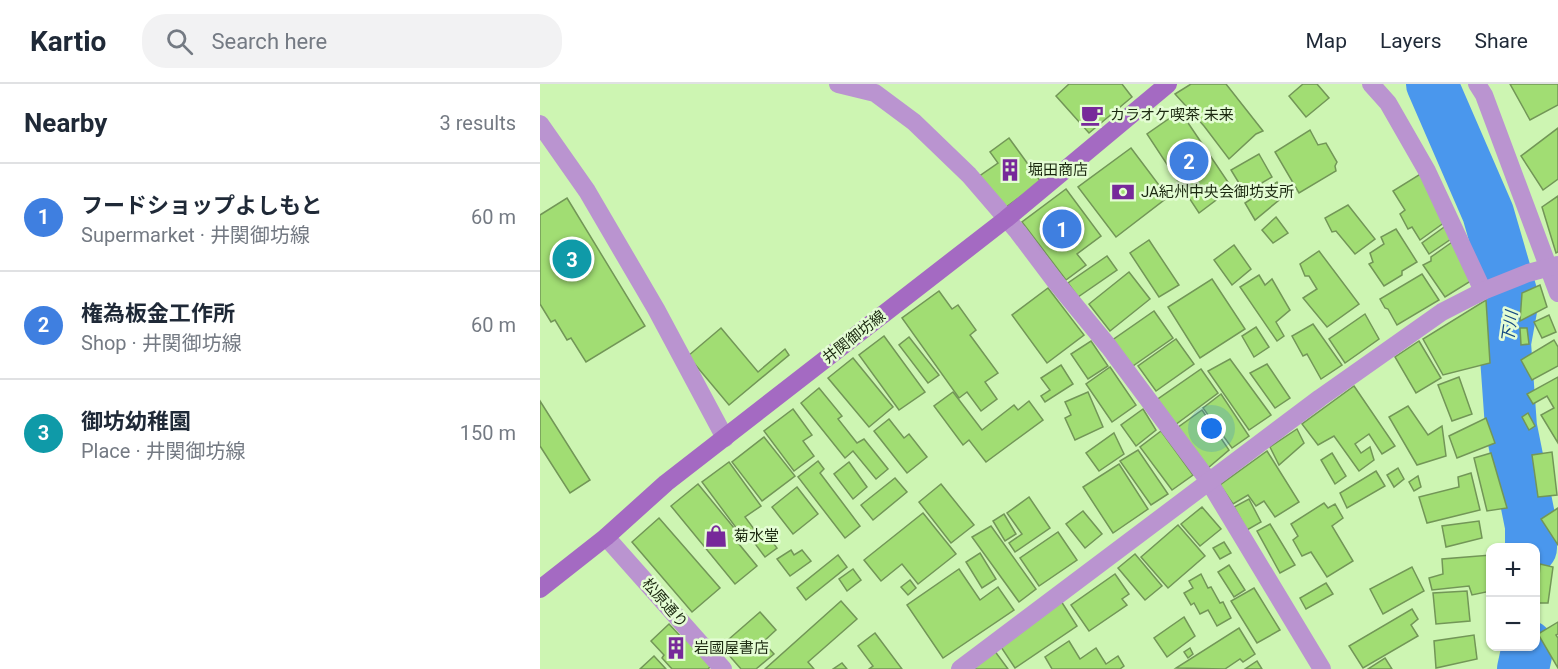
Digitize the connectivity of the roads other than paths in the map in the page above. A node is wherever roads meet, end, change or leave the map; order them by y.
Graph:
1 (838, 84) edge
2 (1168, 84) edge
3 (1371, 84) edge
4 (1477, 84) edge
5 (540, 124) edge
6 (1006, 219) junction
7 (1554, 266) edge
8 (1483, 291) junction
9 (1558, 293) edge
10 (724, 438) junction
11 (1208, 480) junction
12 (606, 537) junction
13 (540, 588) edge
14 (723, 669) edge
15 (960, 669) edge
16 (1322, 669) edge

1 - 6 street
2 - 6 main road, 井関御坊線
3 - 8 street
4 - 7 street
5 - 10 street
6 - 10 main road, 井関御坊線
6 - 11 street
7 - 8 street
7 - 9 street
8 - 11 street
10 - 12 main road, 井関御坊線
11 - 15 street
11 - 16 street
12 - 13 main road, 井関御坊線
12 - 14 street, 松原通り

